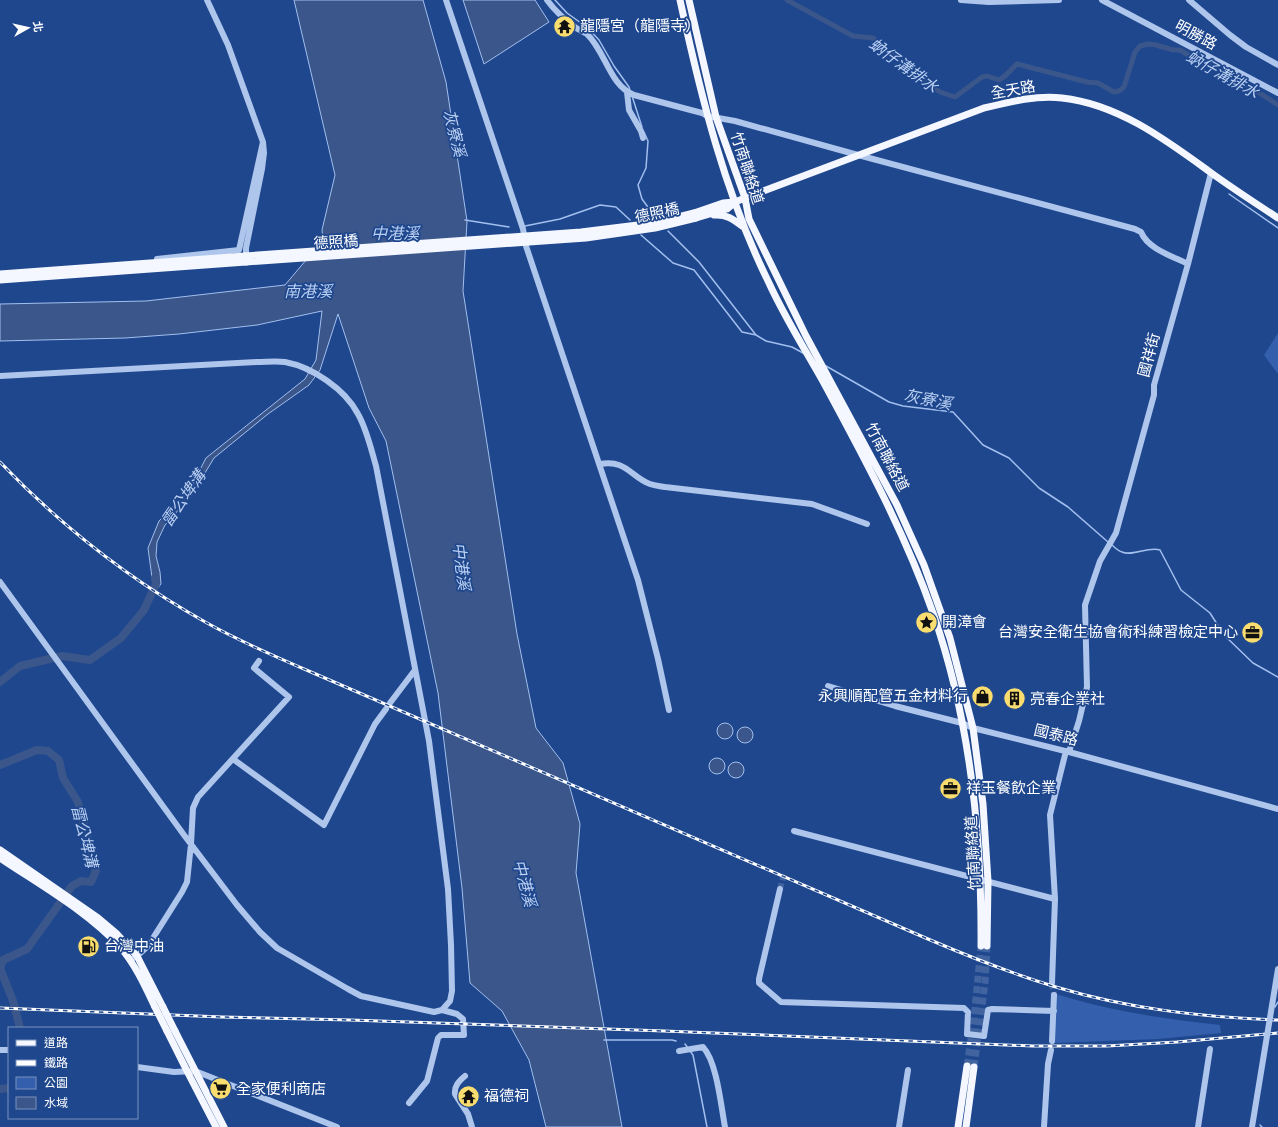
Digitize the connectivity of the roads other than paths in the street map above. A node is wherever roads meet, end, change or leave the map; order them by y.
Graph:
1 (208, 0) edge
2 (446, 0) edge
3 (547, 0) edge
4 (680, 0) edge
5 (689, 0) edge
6 (961, 0) edge
7 (1059, 0) edge
8 (1102, 0) edge
9 (1189, 0) edge
10 (1278, 65) edge
11 (630, 93) junction
12 (1278, 93) edge
13 (707, 116) junction
14 (716, 117) junction
15 (643, 138) dead end
16 (262, 154) junction
17 (858, 156) junction
18 (1211, 173) junction
19 (745, 198) junction
20 (735, 202) junction
21 (695, 215) junction
22 (1278, 218) edge
23 (743, 227) junction
24 (245, 259) junction
25 (1188, 264) junction
26 (0, 273) edge
27 (0, 280) edge
28 (0, 376) edge
29 (600, 464) junction
30 (867, 524) dead end
31 (0, 582) edge
32 (259, 661) dead end
33 (415, 670) junction
34 (828, 686) dead end
35 (390, 703) dead end
36 (386, 709) dead end
37 (669, 710) dead end
38 (962, 723) junction
39 (973, 728) junction
40 (1068, 752) junction
41 (233, 759) junction
42 (1278, 809) edge
43 (794, 831) dead end
44 (191, 844) junction
45 (0, 850) edge
46 (0, 858) edge
47 (980, 880) junction
48 (988, 881) junction
49 (780, 889) tunnel mouth
50 (59, 894) junction
51 (1055, 899) junction
52 (106, 929) junction
53 (137, 956) junction
54 (130, 960) junction
55 (1278, 969) edge
56 (1052, 983) tunnel mouth
57 (1054, 995) tunnel mouth
58 (442, 1010) junction
59 (1054, 1011) junction
60 (1052, 1041) dead end
61 (1210, 1049) dead end
62 (1051, 1050) dead end
63 (679, 1051) dead end
64 (138, 1067) edge
65 (908, 1070) dead end
66 (187, 1071) junction
67 (195, 1071) junction
68 (465, 1076) dead end
69 (409, 1102) dead end
70 (216, 1127) edge
71 (224, 1127) edge
72 (337, 1127) edge
73 (472, 1127) edge
74 (725, 1127) edge
75 (899, 1127) edge
76 (958, 1127) edge
77 (966, 1127) edge
78 (1044, 1127) edge
79 (1198, 1127) edge
80 (1252, 1127) edge

1 - 16 street
2 - 29 street
3 - 11 street
4 - 13 main road, 竹南聯絡道
5 - 14 main road, 竹南聯絡道
6 - 7 street
8 - 12 street, 明勝路
9 - 10 street
11 - 13 street
11 - 15 street
13 - 14 street
13 - 20 main road, 竹南聯絡道
14 - 17 street
14 - 19 main road, 竹南聯絡道
16 - 24 street
16 - 26 street
17 - 18 main road, 全天路
17 - 19 main road, 全天路
17 - 25 street
18 - 22 main road, 全天路
18 - 25 street, 國祥街
19 - 20 main road, 全天路
19 - 39 main road, 竹南聯絡道
20 - 21 main road, 全天路
20 - 23 main road, 竹南聯絡道
21 - 23 main road
21 - 24 main road, 德照橋, bridge
23 - 38 main road, 竹南聯絡道
24 - 26 main road, 德照橋
24 - 27 main road, 德照橋
25 - 40 street, 國祥街
28 - 33 street
29 - 30 street
29 - 37 street
31 - 44 street
32 - 41 street
33 - 35 street
33 - 58 street
34 - 38 street, 國泰路
36 - 41 street
38 - 39 street, 國泰路
38 - 47 main road, 竹南聯絡道
39 - 40 street, 國泰路
39 - 48 main road, 竹南聯絡道
40 - 42 street, 國泰路
40 - 51 street, 國祥街
41 - 44 street
43 - 47 street
44 - 53 street
44 - 58 street
45 - 50 main road
46 - 50 main road
47 - 48 street
47 - 48 main road, 竹南聯絡道
48 - 51 street
49 - 59 street, bridge
50 - 52 main road
51 - 56 street, 國祥街
52 - 53 main road
52 - 54 main road
53 - 54 street
53 - 67 main road, bridge
54 - 66 main road, bridge
55 - 80 street, bridge
57 - 59 street
58 - 69 street
59 - 60 street
61 - 79 street
62 - 78 street
63 - 74 street
64 - 66 street
65 - 75 street
66 - 67 street
66 - 70 main road
67 - 71 main road
67 - 72 street
68 - 73 street
76 - 77 main road

